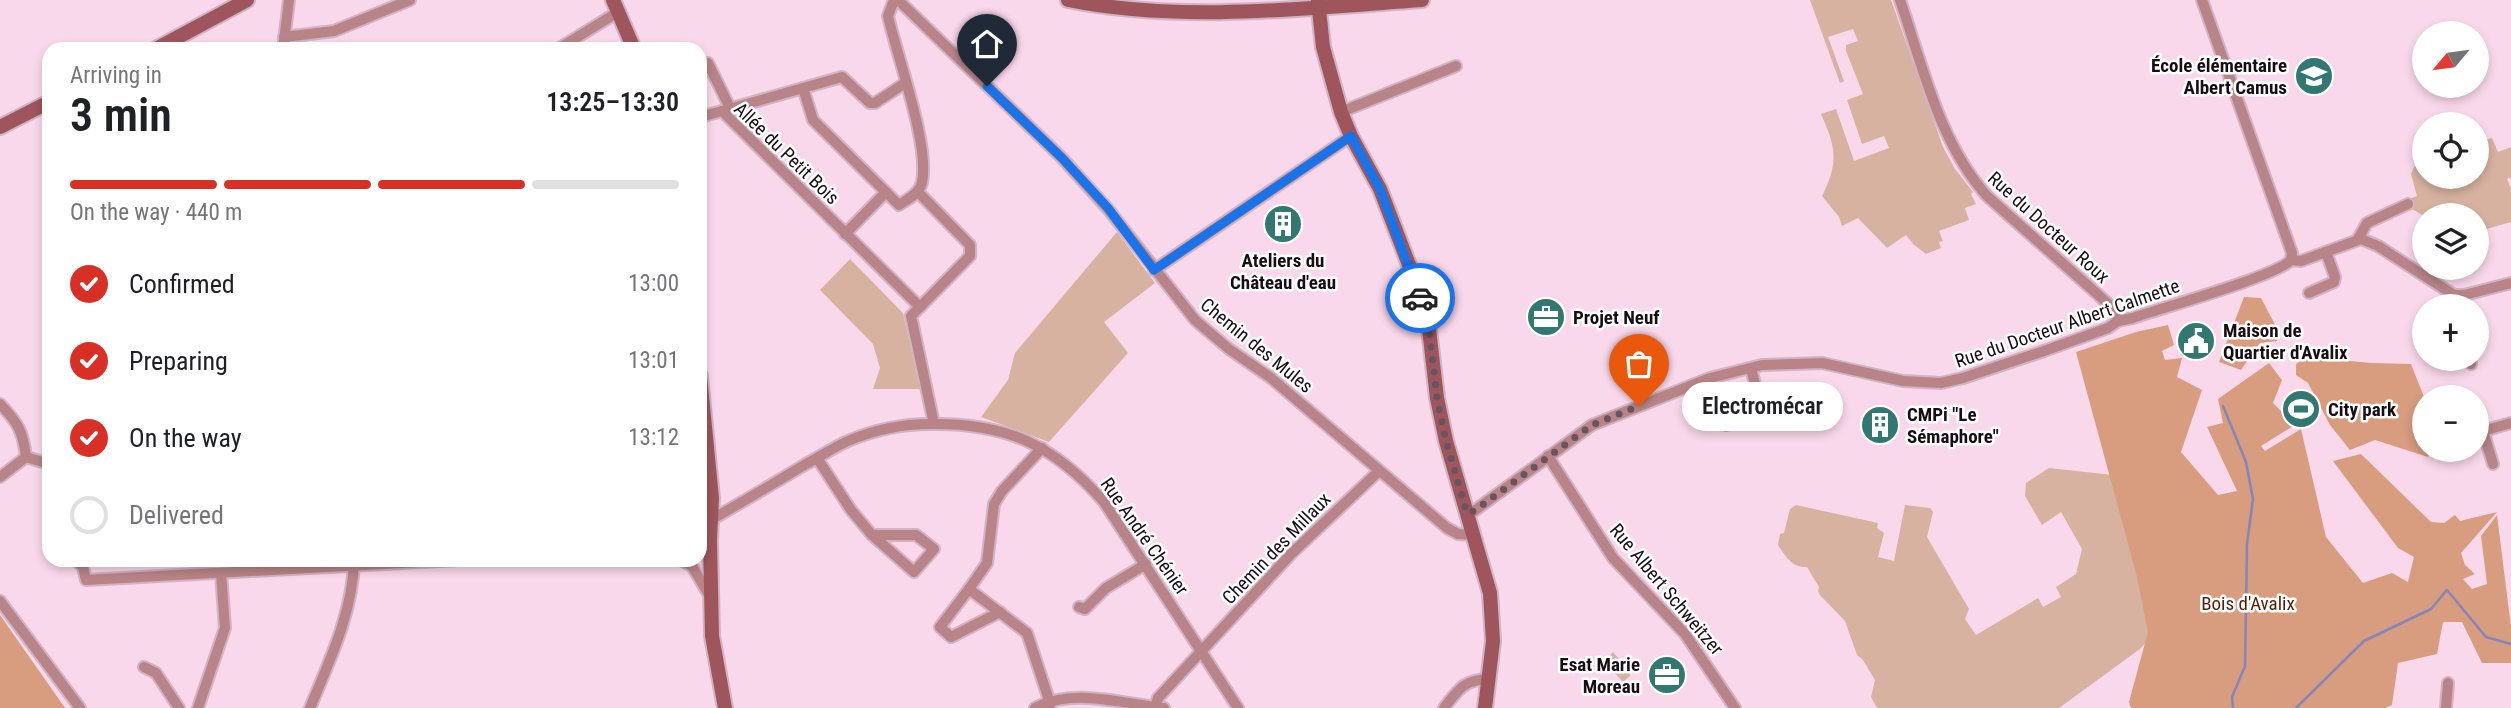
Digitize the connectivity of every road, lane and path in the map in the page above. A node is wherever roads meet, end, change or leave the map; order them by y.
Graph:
1 (247, 0) edge
2 (289, 0) edge
3 (410, 0) edge
4 (896, 0) edge
5 (1068, 0) edge
6 (1422, 0) edge
7 (1900, 0) edge
8 (2202, 0) edge
9 (1318, 3) edge
10 (615, 6) edge
11 (169, 42) edge
12 (283, 42) edge
13 (287, 42) edge
14 (567, 42) edge
15 (631, 42) edge
16 (708, 63) dead end
17 (1456, 66) dead end
18 (905, 83) junction
19 (803, 88) junction
20 (42, 106) edge
21 (726, 110) junction
22 (1341, 112) junction
23 (707, 115) edge
24 (0, 127) edge
25 (1351, 136) junction
26 (886, 192) junction
27 (918, 192) junction
28 (2408, 204) dead end
29 (845, 234) junction
30 (2358, 239) junction
31 (2326, 252) junction
32 (2291, 260) junction
33 (1154, 270) junction
34 (2511, 283) edge
35 (2309, 293) dead end
36 (2446, 294) edge
37 (2468, 294) edge
38 (920, 307) junction
39 (2118, 321) junction
40 (1751, 368) junction
41 (0, 404) edge
42 (1811, 405) dead end
43 (1763, 416) junction
44 (2511, 423) edge
45 (934, 424) junction
46 (1726, 425) dead end
47 (707, 445) edge
48 (1042, 448) junction
49 (1548, 456) junction
50 (26, 457) junction
51 (817, 458) junction
52 (42, 462) edge
53 (2493, 464) dead end
54 (1379, 471) junction
55 (0, 477) edge
56 (1467, 513) junction
57 (707, 518) edge
58 (707, 522) edge
59 (1474, 535) junction
60 (872, 536) junction
61 (707, 538) edge
62 (1146, 564) junction
63 (83, 567) edge
64 (310, 567) edge
65 (354, 567) edge
66 (693, 567) edge
67 (221, 573) junction
68 (969, 589) junction
69 (711, 598) junction
70 (0, 601) edge
71 (1079, 607) dead end
72 (1000, 612) junction
73 (1201, 653) junction
74 (144, 667) dead end
75 (1489, 679) junction
76 (2448, 683) dead end
77 (1049, 704) edge
78 (1231, 705) edge
79 (1155, 707) edge
80 (80, 708) edge
81 (179, 708) edge
82 (198, 708) edge
83 (310, 708) edge
84 (725, 708) edge
85 (1034, 708) edge
86 (1164, 708) edge
87 (1444, 708) edge
88 (1485, 708) edge
89 (1735, 708) edge
90 (2446, 708) edge

1 - 11 street
2 - 12 street
3 - 13 street
4 - 18 street
4 - 33 street, Chemin des Mules
5 - 9 street
6 - 9 street
7 - 39 street, Rue du Docteur Roux
8 - 32 street
9 - 22 street
10 - 14 street
10 - 15 street
16 - 21 street
17 - 22 street
18 - 19 street
18 - 27 street
19 - 21 street
19 - 26 street
20 - 24 street
21 - 23 street, Allée du Petit Bois
21 - 29 street, Allée du Petit Bois
22 - 25 street
25 - 33 street
25 - 56 street
26 - 27 street
26 - 29 street
27 - 38 street
28 - 30 street
29 - 38 street, Allée du Petit Bois
30 - 31 street, Rue du Docteur Albert Calmette
30 - 36 street
31 - 32 street, Rue du Docteur Albert Calmette
31 - 35 street
32 - 39 street, Rue du Docteur Albert Calmette
33 - 54 street, Chemin des Mules
34 - 37 street
38 - 45 street
39 - 40 street, Rue du Docteur Albert Calmette
40 - 43 street
40 - 49 street, Rue du Docteur Albert Calmette
41 - 50 street
42 - 43 street
43 - 46 street
44 - 53 street
45 - 48 street, Rue André Chénier
45 - 51 street, Rue André Chénier
47 - 57 street
48 - 62 street, Rue André Chénier
48 - 68 street
49 - 56 street, Rue du Docteur Albert Calmette
49 - 89 street, Rue Albert Schweitzer
50 - 52 street
50 - 55 street
51 - 58 street, Rue André Chénier
51 - 60 street
54 - 59 street, Chemin des Mules
54 - 73 street, Chemin des Millaux
56 - 59 street
59 - 75 street
60 - 60 street
61 - 69 street
62 - 71 street
62 - 73 street, Rue André Chénier
63 - 67 street
64 - 67 street
65 - 83 street
66 - 69 street
67 - 82 street
68 - 72 street
68 - 72 street
69 - 84 street
70 - 80 street
72 - 77 street
73 - 78 street, Rue André Chénier
73 - 79 street, Chemin des Millaux
74 - 81 street
75 - 87 street
75 - 88 street
76 - 90 street
77 - 79 street
77 - 85 street
79 - 86 street

